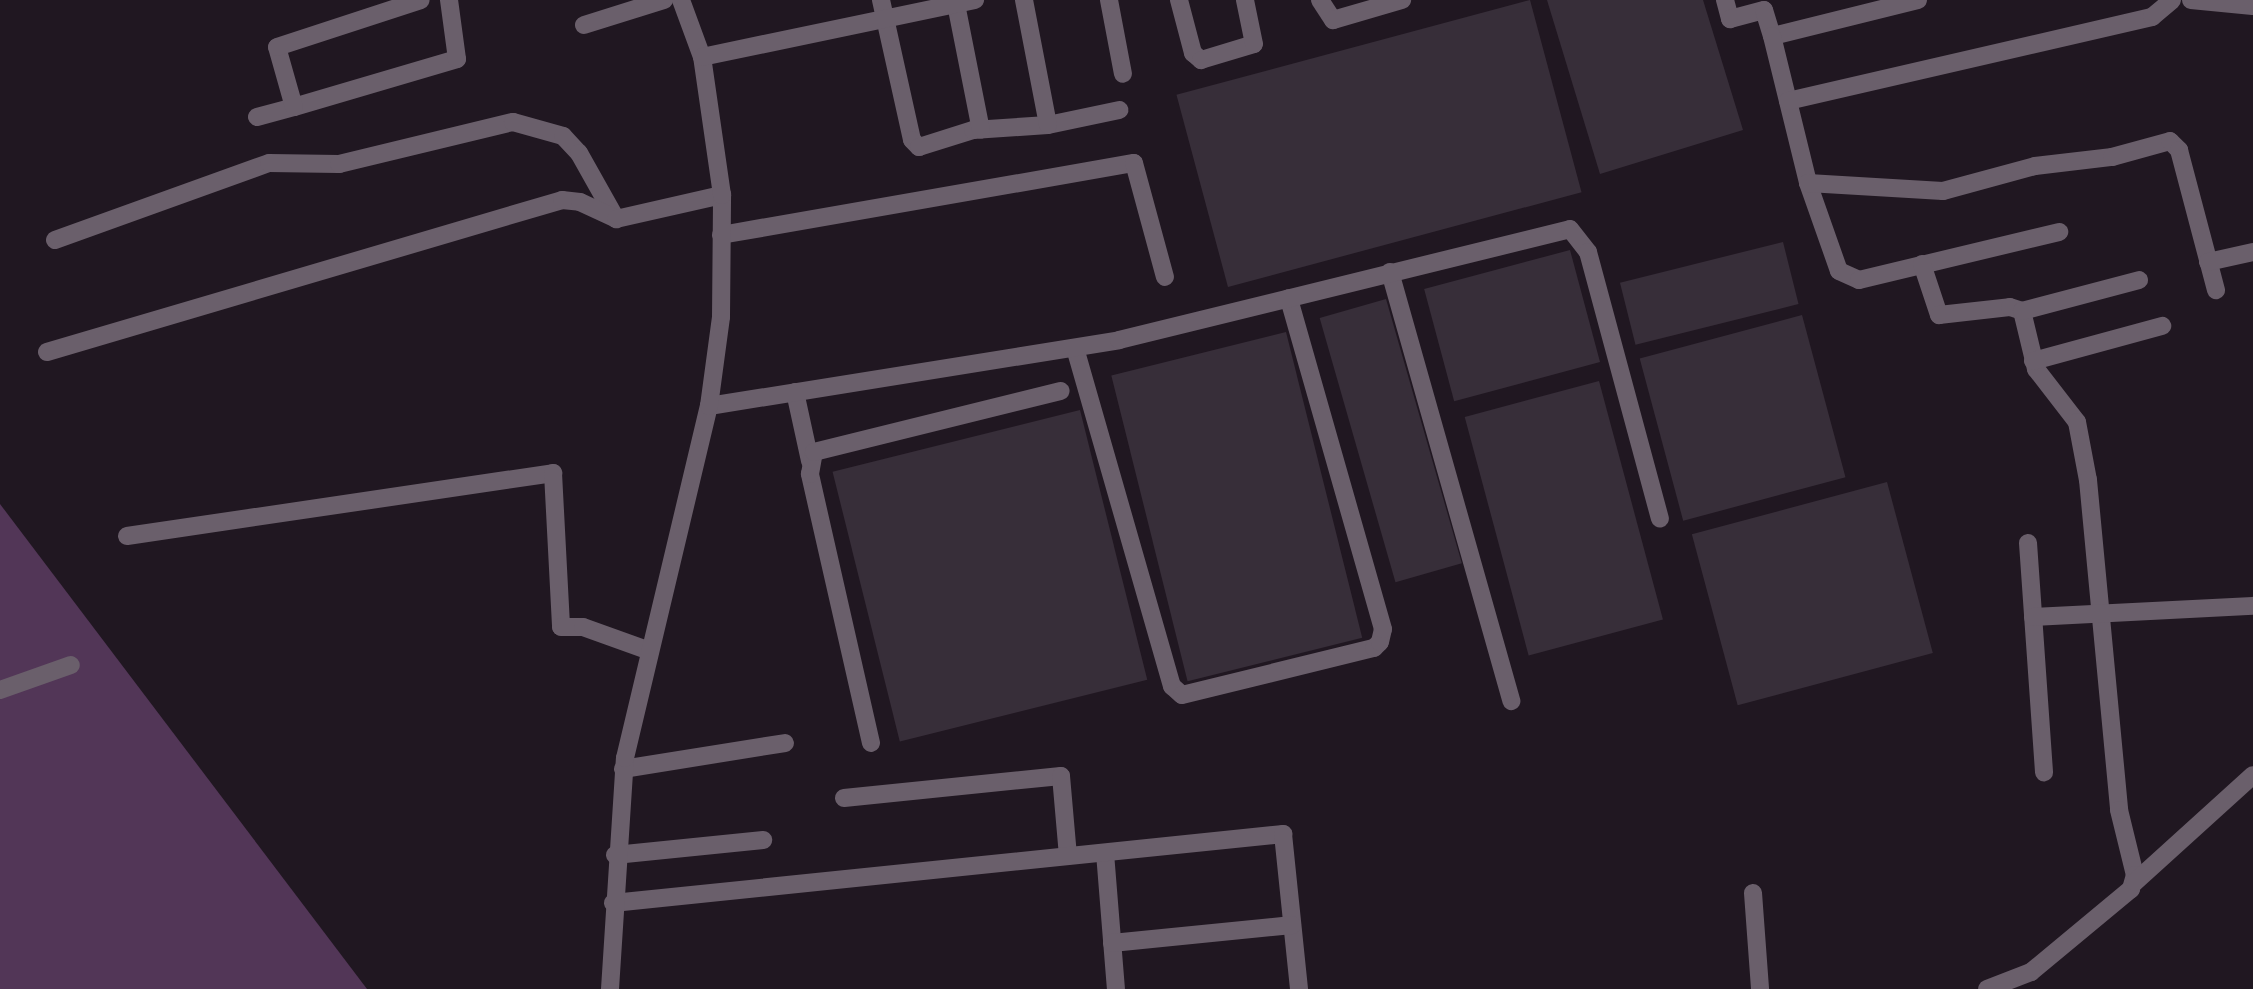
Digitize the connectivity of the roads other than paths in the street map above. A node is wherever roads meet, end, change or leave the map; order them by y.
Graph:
1 (421, 0) edge
2 (449, 0) edge
3 (664, 0) edge
4 (681, 0) edge
5 (975, 0) edge
6 (1024, 0) edge
7 (1109, 0) edge
8 (1179, 0) edge
9 (1245, 0) edge
10 (1320, 0) edge
11 (1725, 0) edge
12 (1919, 0) edge
13 (2172, 0) edge
14 (2191, 0) edge
15 (1398, 1) edge
16 (956, 4) junction
17 (2253, 6) edge
18 (882, 9) edge
19 (584, 25) dead end
20 (1772, 36) junction
21 (702, 57) junction
22 (1124, 74) dead end
23 (1788, 101) junction
24 (294, 107) junction
25 (1119, 110) dead end
26 (257, 117) dead end
27 (1048, 125) junction
28 (981, 130) junction
29 (1808, 183) junction
30 (722, 195) junction
31 (616, 219) junction
32 (2059, 232) dead end
33 (721, 235) junction
34 (55, 240) dead end
35 (2253, 252) edge
36 (2208, 262) junction
37 (1922, 264) junction
38 (1390, 272) junction
39 (1165, 277) dead end
40 (2139, 280) dead end
41 (2216, 290) dead end
42 (1289, 298) junction
43 (2022, 311) junction
44 (2162, 326) dead end
45 (1075, 348) junction
46 (47, 352) dead end
47 (2034, 361) junction
48 (1061, 391) dead end
49 (795, 392) junction
50 (709, 406) junction
51 (810, 461) junction
52 (1660, 518) dead end
53 (127, 536) dead end
54 (2028, 544) dead end
55 (2253, 606) edge
56 (2100, 613) junction
57 (2033, 617) junction
58 (650, 651) junction
59 (71, 665) dead end
60 (0, 691) edge
61 (1511, 701) dead end
62 (785, 743) dead end
63 (871, 743) dead end
64 (623, 769) junction
65 (2044, 772) dead end
66 (2253, 775) edge
67 (844, 798) dead end
68 (763, 839) dead end
69 (1105, 853) junction
70 (614, 855) junction
71 (1068, 856) junction
72 (2135, 882) junction
73 (1753, 893) dead end
74 (612, 903) junction
75 (1292, 925) junction
76 (1112, 943) junction
77 (610, 989) edge
78 (1116, 989) edge
79 (1299, 989) edge
80 (1760, 989) edge
81 (1987, 989) edge

1 - 24 street
2 - 24 street
3 - 19 street
4 - 21 street
5 - 16 street
6 - 27 street
7 - 22 street
8 - 9 street
10 - 15 street
11 - 20 street
12 - 20 street
13 - 23 street
14 - 17 street
16 - 18 street
16 - 28 street
18 - 21 street
18 - 28 street
20 - 23 street
21 - 30 street
23 - 29 street
24 - 26 street
25 - 27 street
27 - 28 street
29 - 36 street
29 - 37 street
30 - 31 street
30 - 33 street
31 - 34 street
31 - 46 street
32 - 37 street
33 - 39 street
33 - 50 street
35 - 36 street
36 - 41 street
37 - 43 street
38 - 42 street
38 - 52 street
38 - 61 street
40 - 43 street
42 - 45 street
42 - 45 street
43 - 47 street
44 - 47 street
45 - 49 street
47 - 56 street
48 - 51 street
49 - 50 street
49 - 51 street
50 - 58 street
51 - 63 street
53 - 58 street
54 - 57 street
55 - 56 street
56 - 57 street
56 - 72 street
57 - 65 street
58 - 64 street
59 - 60 street
62 - 64 street
64 - 70 street
66 - 72 street
67 - 71 street
68 - 70 street
69 - 71 street
69 - 75 street
69 - 76 street
70 - 74 street
71 - 74 street
72 - 81 street
73 - 80 street
74 - 77 street
75 - 76 street
75 - 79 street
76 - 78 street

